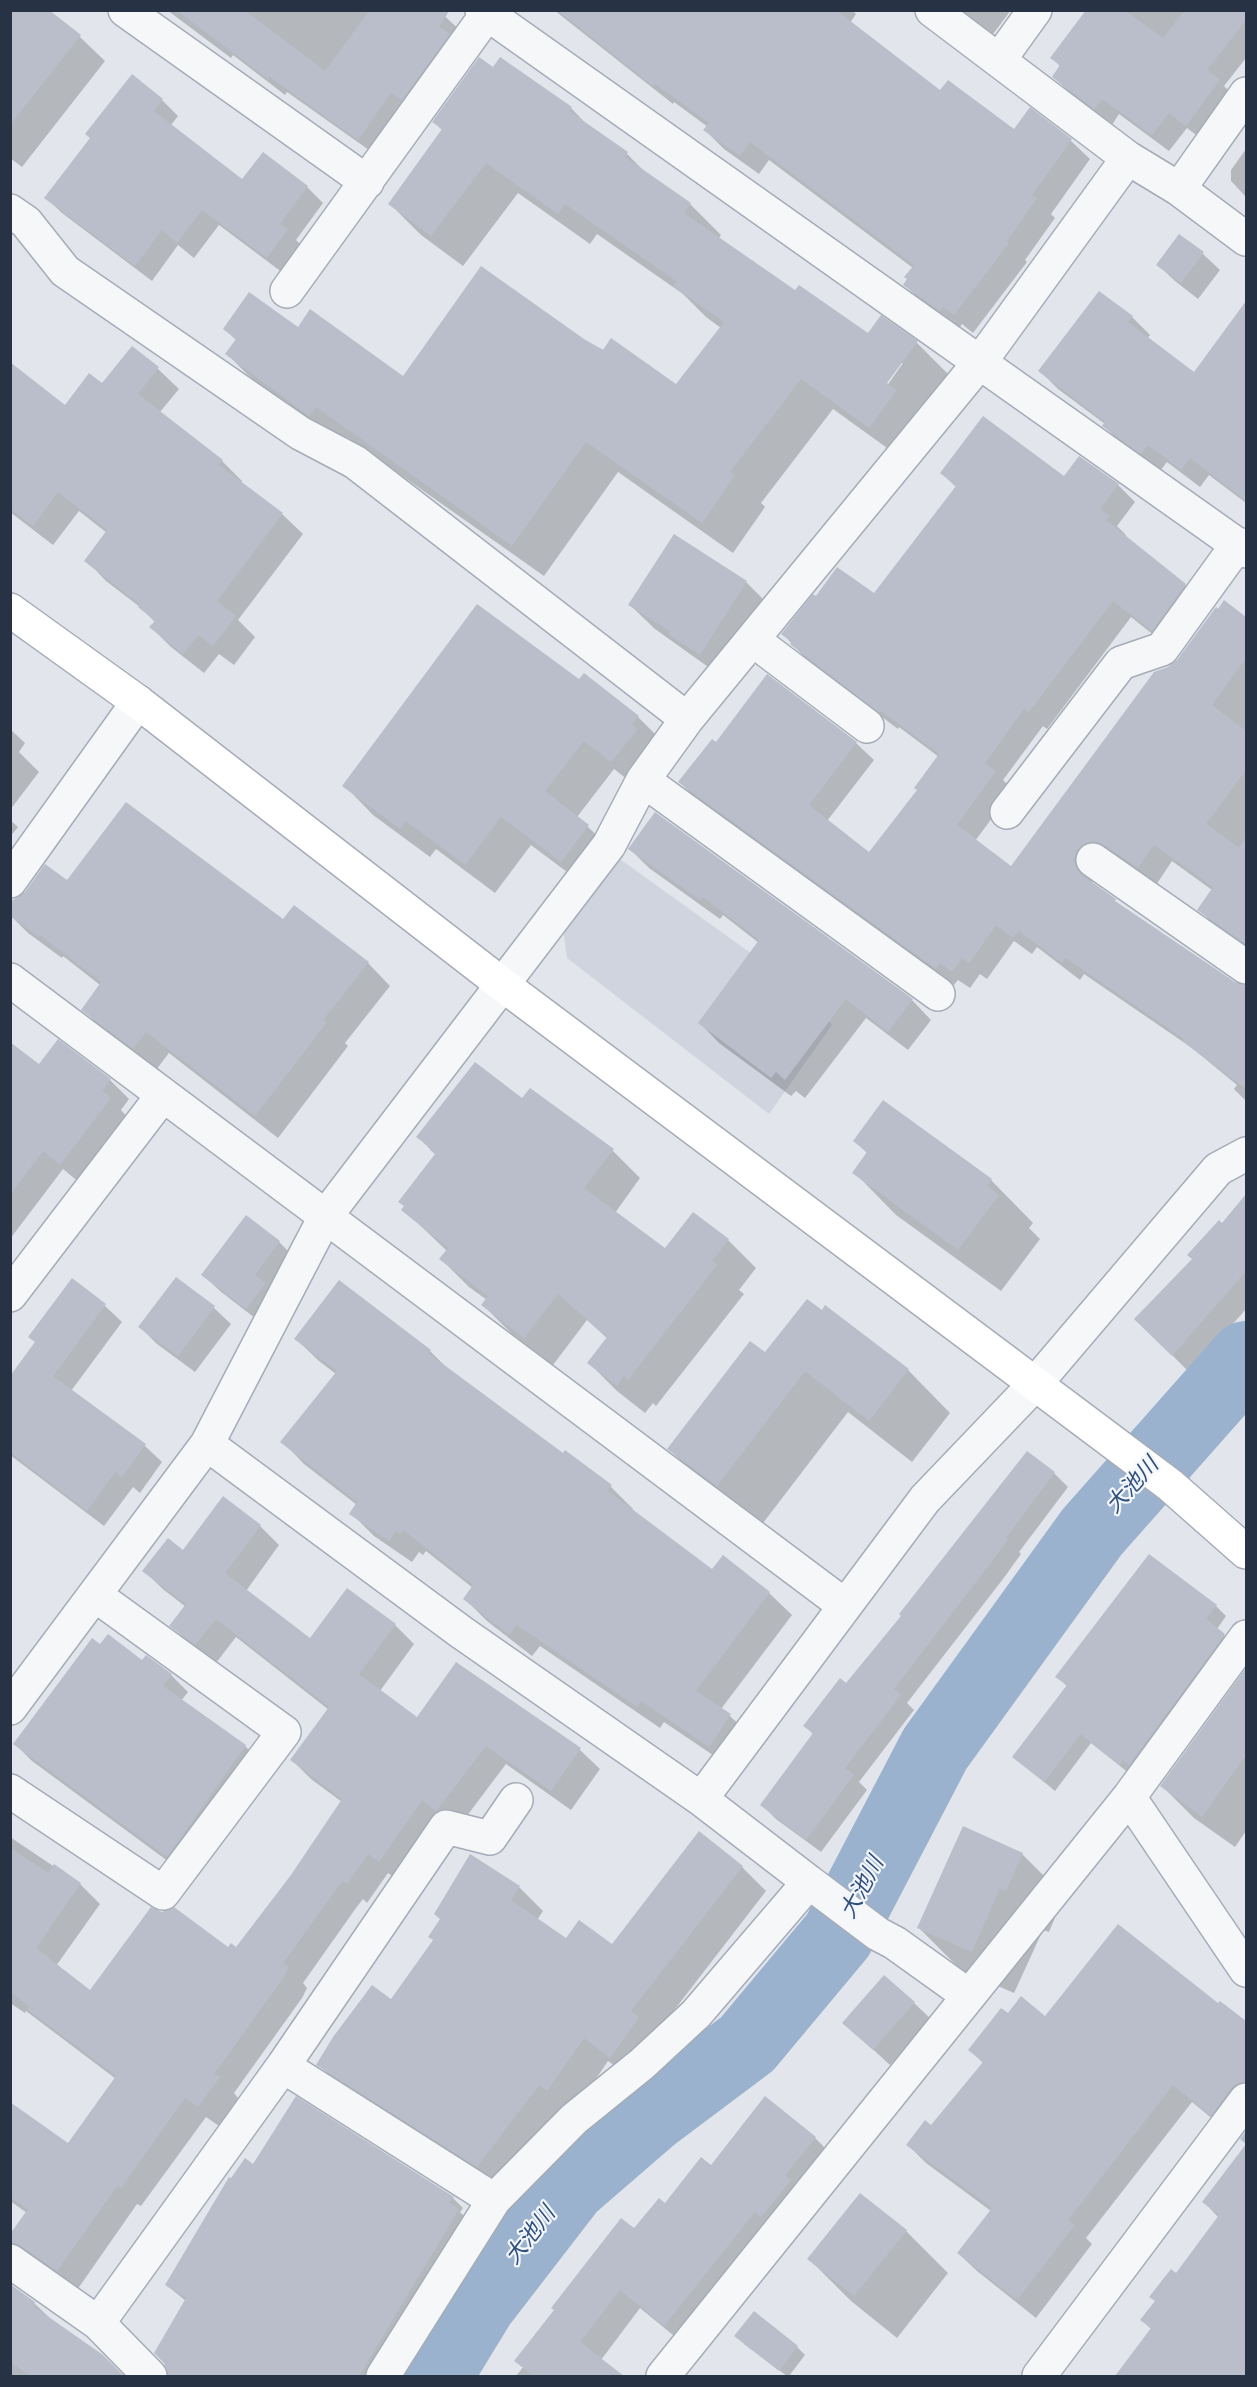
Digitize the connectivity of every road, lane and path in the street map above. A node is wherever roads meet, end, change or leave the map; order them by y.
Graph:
1 (125, 10) edge
2 (932, 10) edge
3 (1035, 10) edge
4 (487, 12) edge
5 (999, 60) junction
6 (1246, 94) edge
7 (1128, 158) junction
8 (367, 182) junction
9 (1179, 189) junction
10 (10, 211) edge
11 (1246, 239) edge
12 (287, 291) dead end
13 (981, 362) junction
14 (1242, 548) edge
15 (10, 610) edge
16 (753, 640) junction
17 (138, 702) junction
18 (687, 719) junction
19 (867, 726) dead end
20 (643, 780) junction
21 (1007, 812) dead end
22 (1093, 860) dead end
23 (10, 881) edge
24 (1246, 967) edge
25 (10, 980) edge
26 (503, 985) junction
27 (938, 994) dead end
28 (163, 1095) junction
29 (1246, 1154) edge
30 (325, 1217) junction
31 (10, 1295) edge
32 (1035, 1384) junction
33 (207, 1444) junction
34 (1246, 1552) edge
35 (95, 1595) junction
36 (844, 1605) junction
37 (1246, 1637) edge
38 (10, 1708) edge
39 (10, 1791) edge
40 (1129, 1797) junction
41 (702, 1799) junction
42 (516, 1800) dead end
43 (809, 1882) junction
44 (1246, 1970) edge
45 (969, 1996) junction
46 (283, 2066) junction
47 (1246, 2100) edge
48 (494, 2200) junction
49 (10, 2261) edge
50 (98, 2323) junction
51 (675, 2372) edge
52 (150, 2376) edge
53 (383, 2376) edge
54 (1039, 2376) edge

1 - 8 street
2 - 5 street
3 - 5 street
4 - 8 street
4 - 13 street
5 - 7 street
6 - 9 street
7 - 9 street
7 - 13 street
8 - 12 street
9 - 11 street
10 - 18 street
13 - 14 street
13 - 16 street
14 - 21 street
15 - 17 street
16 - 18 street
16 - 19 street
17 - 23 street
17 - 26 street
18 - 20 street
20 - 26 street
20 - 27 street
22 - 24 street
25 - 28 street
26 - 30 street
26 - 32 street
28 - 30 street
28 - 31 street
29 - 32 street
30 - 33 street
30 - 36 street
32 - 34 street
32 - 36 street
33 - 35 street
33 - 41 street
35 - 38 street
35 - 39 street
36 - 41 street
37 - 40 street
40 - 44 street
40 - 45 street
41 - 43 street
42 - 46 street
43 - 45 street
43 - 48 street
45 - 51 street
46 - 48 street
46 - 50 street
47 - 54 street
48 - 53 street
49 - 50 street
50 - 52 street

